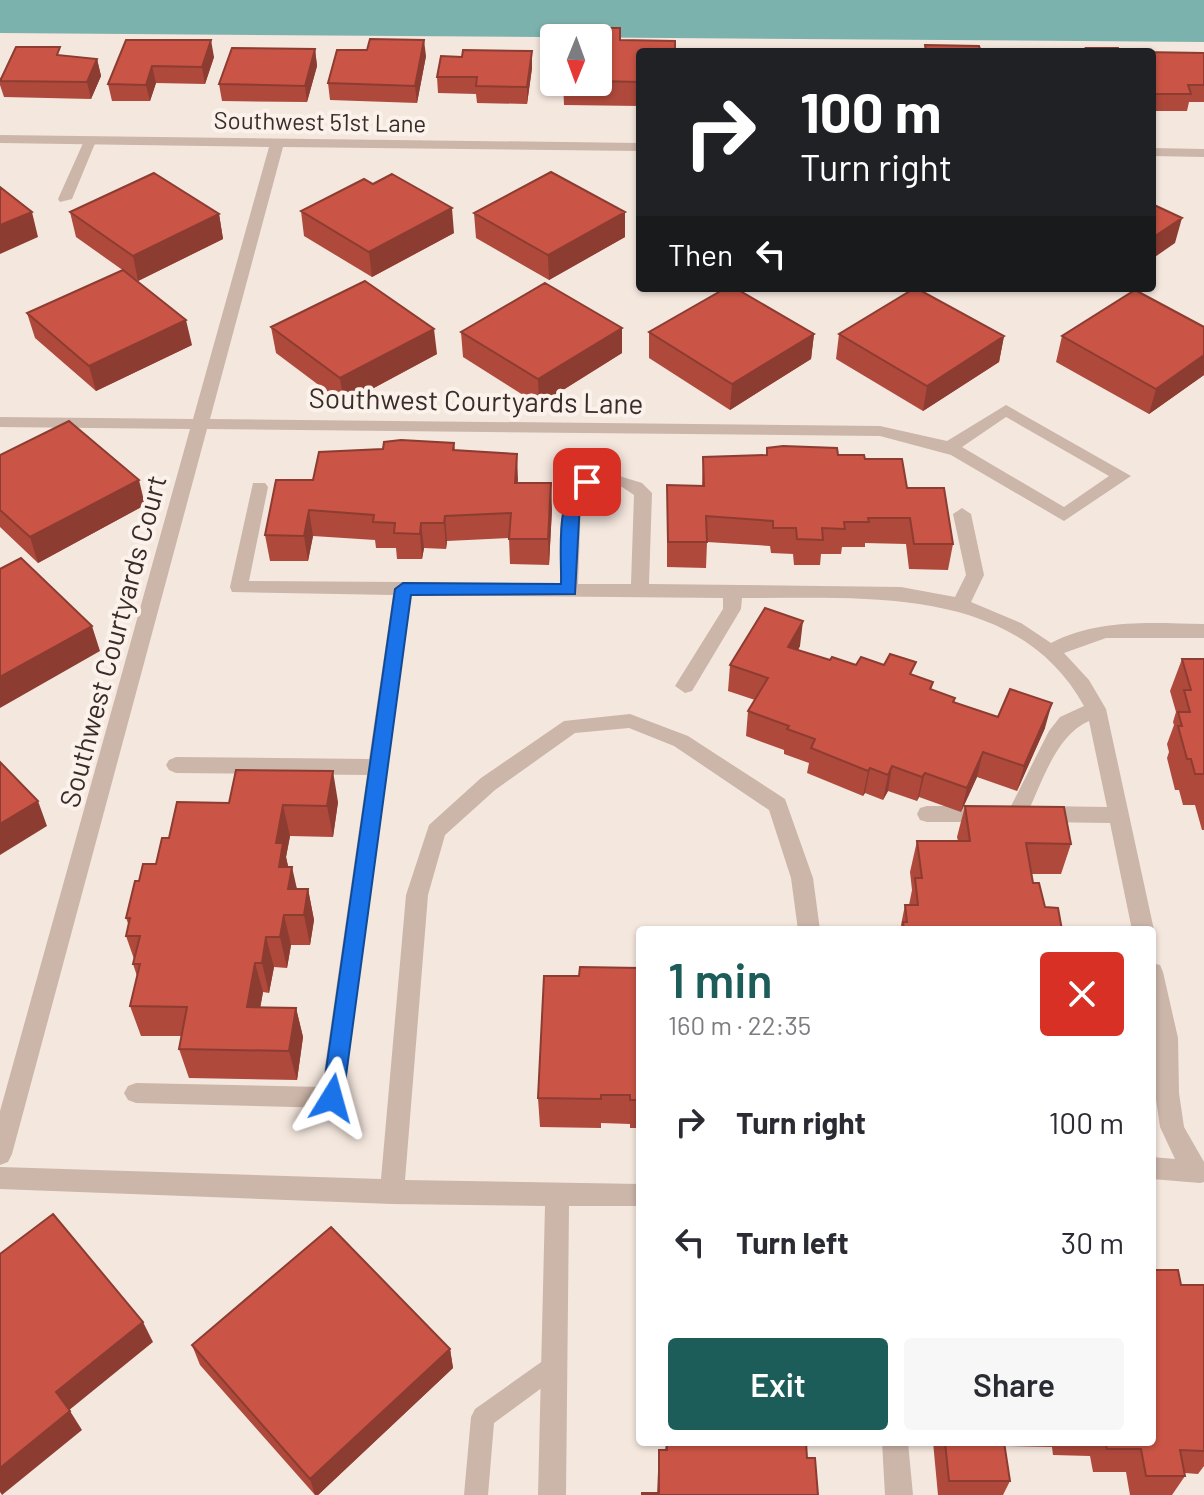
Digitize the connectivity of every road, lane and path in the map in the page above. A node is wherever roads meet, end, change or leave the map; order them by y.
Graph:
1 (0, 139) edge
2 (90, 141) junction
3 (277, 143) junction
4 (636, 147) edge
5 (1156, 152) edge
6 (1204, 153) edge
7 (65, 199) dead end
8 (0, 422) edge
9 (199, 422) junction
10 (949, 448) junction
11 (259, 487) dead end
12 (962, 514) dead end
13 (403, 589) junction
14 (569, 590) junction
15 (640, 591) junction
16 (733, 592) junction
17 (961, 604) junction
18 (1204, 631) edge
19 (1052, 651) junction
20 (685, 686) dead end
21 (1096, 709) junction
22 (176, 765) dead end
23 (378, 767) junction
24 (927, 814) dead end
25 (1017, 814) junction
26 (1117, 815) junction
27 (808, 926) edge
28 (1142, 926) edge
29 (1156, 990) edge
30 (136, 1093) dead end
31 (0, 1154) edge
32 (1156, 1168) edge
33 (1198, 1171) edge
34 (0, 1178) edge
35 (392, 1193) junction
36 (557, 1195) junction
37 (636, 1195) edge
38 (554, 1365) junction
39 (895, 1446) edge
40 (476, 1495) edge
41 (552, 1495) edge
42 (899, 1495) edge

1 - 2 street, Southwest 51st Lane
2 - 3 street, Southwest 51st Lane
2 - 7 lane
3 - 4 street, Southwest 51st Lane
3 - 9 street, Southwest Courtyards Court
5 - 6 street
8 - 9 street, Southwest Courtyards Lane
9 - 10 street, Southwest Courtyards Lane
9 - 31 street, Southwest Courtyards Court
10 - 10 street, Southwest Courtyards Lane
11 - 13 street
12 - 17 street
13 - 14 street
13 - 23 street
14 - 15 street
14 - 15 street
15 - 16 street
16 - 17 street
16 - 20 street
17 - 19 street
18 - 19 street
19 - 21 street
21 - 25 street
21 - 26 street
22 - 23 street
23 - 30 street
24 - 25 street
25 - 26 street
26 - 28 street
27 - 35 street
29 - 33 street
32 - 33 street
34 - 35 street
35 - 36 street
36 - 37 street
36 - 38 street
38 - 40 lane
38 - 41 street
39 - 42 street

